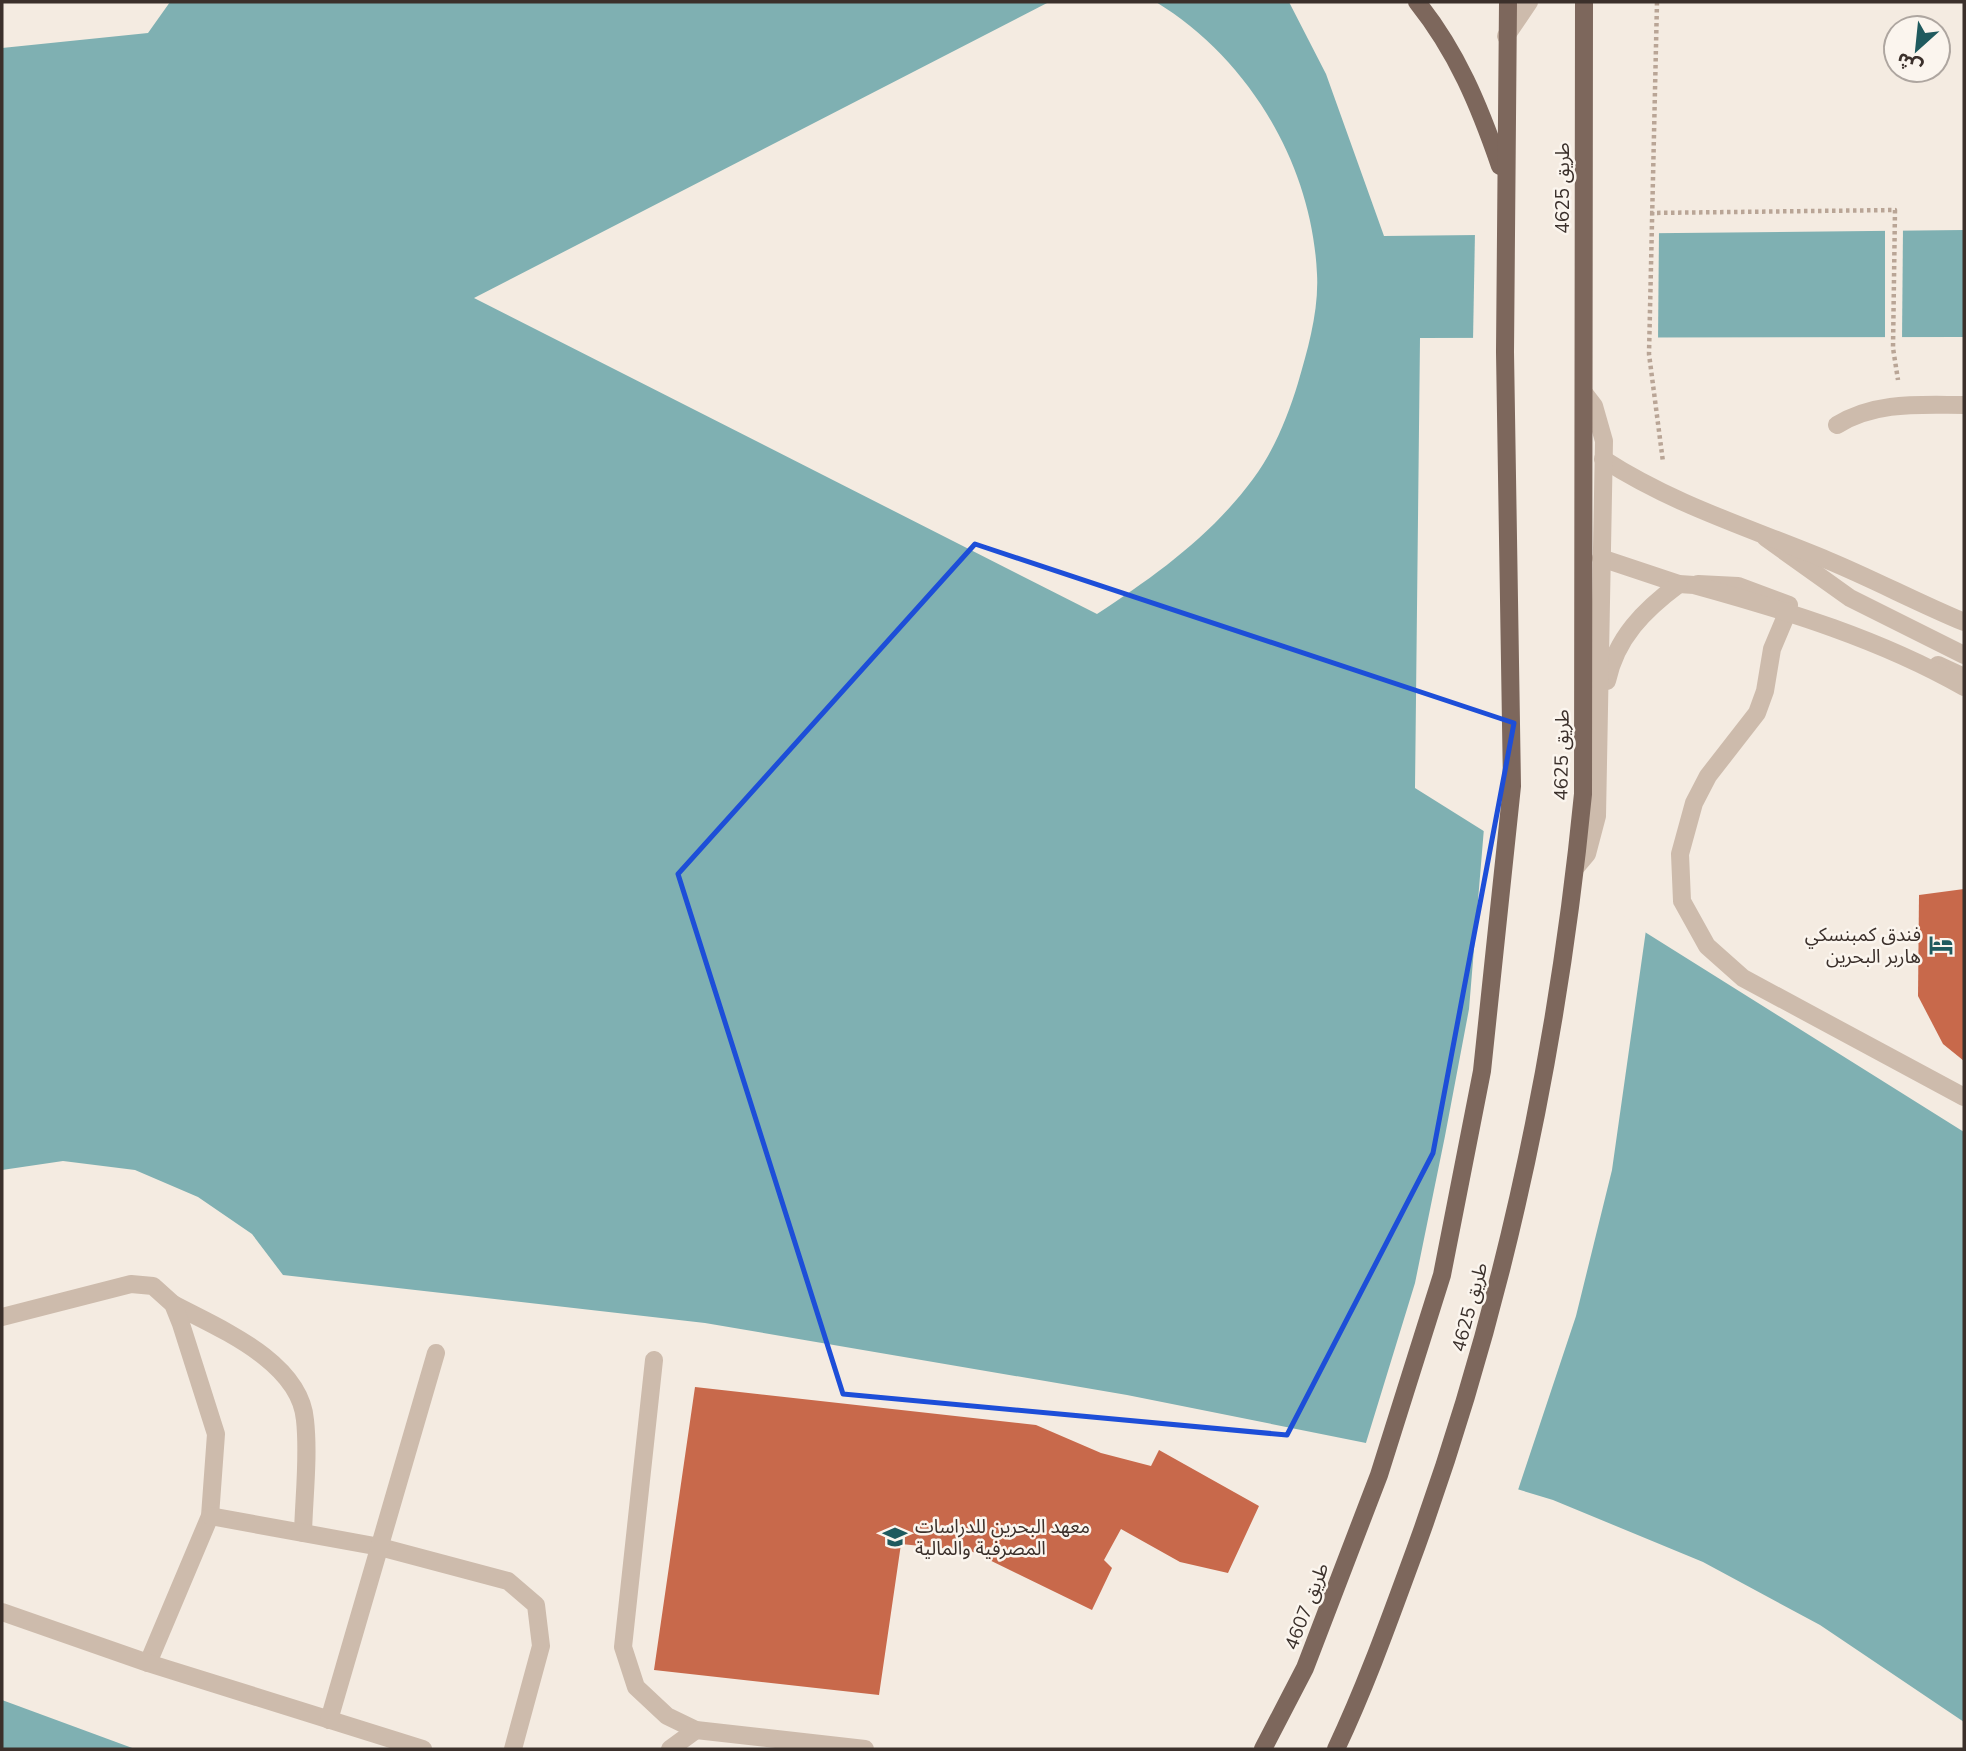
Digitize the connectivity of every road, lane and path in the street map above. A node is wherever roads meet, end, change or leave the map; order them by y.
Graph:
1 (1416, 2) edge
2 (1508, 2) edge
3 (1529, 2) edge
4 (1584, 2) edge
5 (1657, 2) edge
6 (1506, 36) junction
7 (1505, 179) junction
8 (1650, 213) junction
9 (1893, 348) dead end
10 (1584, 393) junction
11 (1964, 405) edge
12 (1837, 425) dead end
13 (1603, 458) junction
14 (1668, 497) junction
15 (1764, 537) junction
16 (1601, 558) junction
17 (1687, 584) junction
18 (1788, 611) junction
19 (1964, 622) edge
20 (1964, 656) edge
21 (1964, 677) edge
22 (1964, 687) edge
23 (1600, 712) junction
24 (1576, 867) junction
25 (1964, 1097) edge
26 (173, 1304) junction
27 (2, 1317) edge
28 (436, 1353) dead end
29 (654, 1360) dead end
30 (1379, 1475) joint
31 (210, 1516) junction
32 (303, 1533) junction
33 (380, 1547) junction
34 (2, 1612) edge
35 (148, 1663) junction
36 (329, 1720) junction
37 (696, 1730) junction
38 (423, 1749) edge
39 (513, 1749) edge
40 (670, 1749) edge
41 (865, 1749) edge
42 (1263, 1749) edge
43 (1336, 1749) edge

1 - 7 main road
2 - 6 main road, طريق 4625
3 - 6 street
4 - 10 main road, طريق 4625
5 - 8 path
6 - 7 main road, طريق 4625
7 - 30 main road, طريق 4625
8 - 9 path
8 - 14 path
10 - 13 street
10 - 24 main road, طريق 4625
11 - 12 street
13 - 14 street
13 - 16 street
14 - 15 street
15 - 19 street
15 - 20 street
16 - 17 street
16 - 23 street
17 - 18 street
17 - 21 street
17 - 23 street
18 - 22 street
18 - 25 street
23 - 24 street
24 - 43 main road, طريق 4625
26 - 27 street
26 - 31 street
26 - 32 street
28 - 33 street
29 - 37 street
30 - 42 main road, طريق 4607
31 - 32 street
31 - 35 street
32 - 33 street
33 - 36 street
33 - 39 street
34 - 35 street
35 - 36 street
36 - 38 street
37 - 40 street
37 - 41 street

